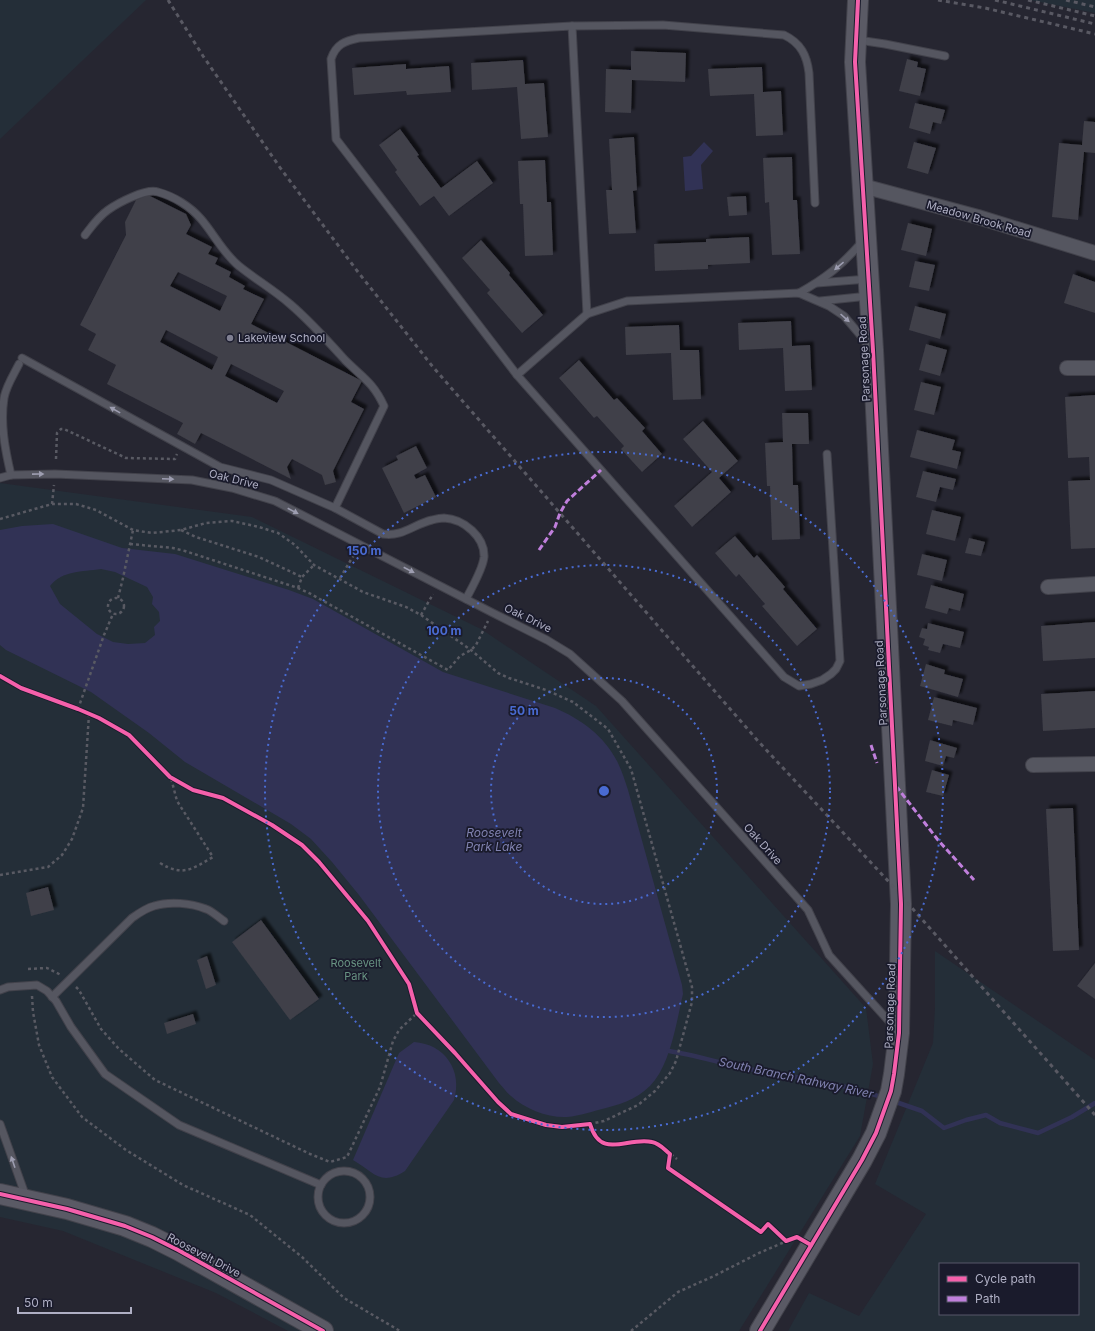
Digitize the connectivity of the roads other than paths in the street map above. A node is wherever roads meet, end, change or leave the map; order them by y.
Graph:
1 (858, 0) edge
2 (572, 26) junction
3 (856, 40) junction
4 (945, 56) dead end
5 (863, 186) junction
6 (815, 203) dead end
7 (85, 235) dead end
8 (866, 237) junction
9 (1095, 253) edge
10 (816, 284) junction
11 (869, 288) junction
12 (799, 293) junction
13 (818, 301) junction
14 (587, 314) junction
15 (873, 350) junction
16 (1067, 368) dead end
17 (1095, 368) edge
18 (517, 375) junction
19 (827, 454) dead end
20 (11, 475) junction
21 (0, 478) edge
22 (334, 508) junction
23 (1095, 584) edge
24 (1048, 587) dead end
25 (466, 600) junction
26 (1095, 764) edge
27 (1033, 765) dead end
28 (224, 921) dead end
29 (0, 990) edge
30 (52, 997) junction
31 (899, 1033) junction
32 (0, 1124) edge
33 (321, 1184) junction
34 (0, 1194) edge
35 (26, 1199) junction
36 (323, 1331) edge
37 (760, 1331) edge

1 - 3 street, Parsonage Road
2 - 6 lane
2 - 14 lane
2 - 18 lane
3 - 4 lane
3 - 5 street, Parsonage Road
5 - 8 street, Parsonage Road
5 - 9 street, Meadow Brook Road
7 - 22 lane
8 -> 10 lane
8 - 11 street, Parsonage Road
10 - 11 lane
10 - 12 lane
11 - 13 lane
11 - 15 street, Parsonage Road
12 - 13 lane
12 - 14 lane
13 -> 15 lane
14 - 18 lane
15 - 31 street, Parsonage Road
16 - 17 street
18 - 19 lane
20 - 21 lane, Oak Drive
22 -> 20 lane
20 -> 25 lane, Oak Drive
22 - 25 lane
23 - 24 street
25 - 31 lane, Oak Drive
26 - 27 street
28 - 30 lane
29 - 30 lane
30 - 33 lane
31 - 37 street, Parsonage Road
35 -> 32 lane
33 - 33 lane
34 - 35 street, Roosevelt Drive
35 - 36 street, Roosevelt Drive

